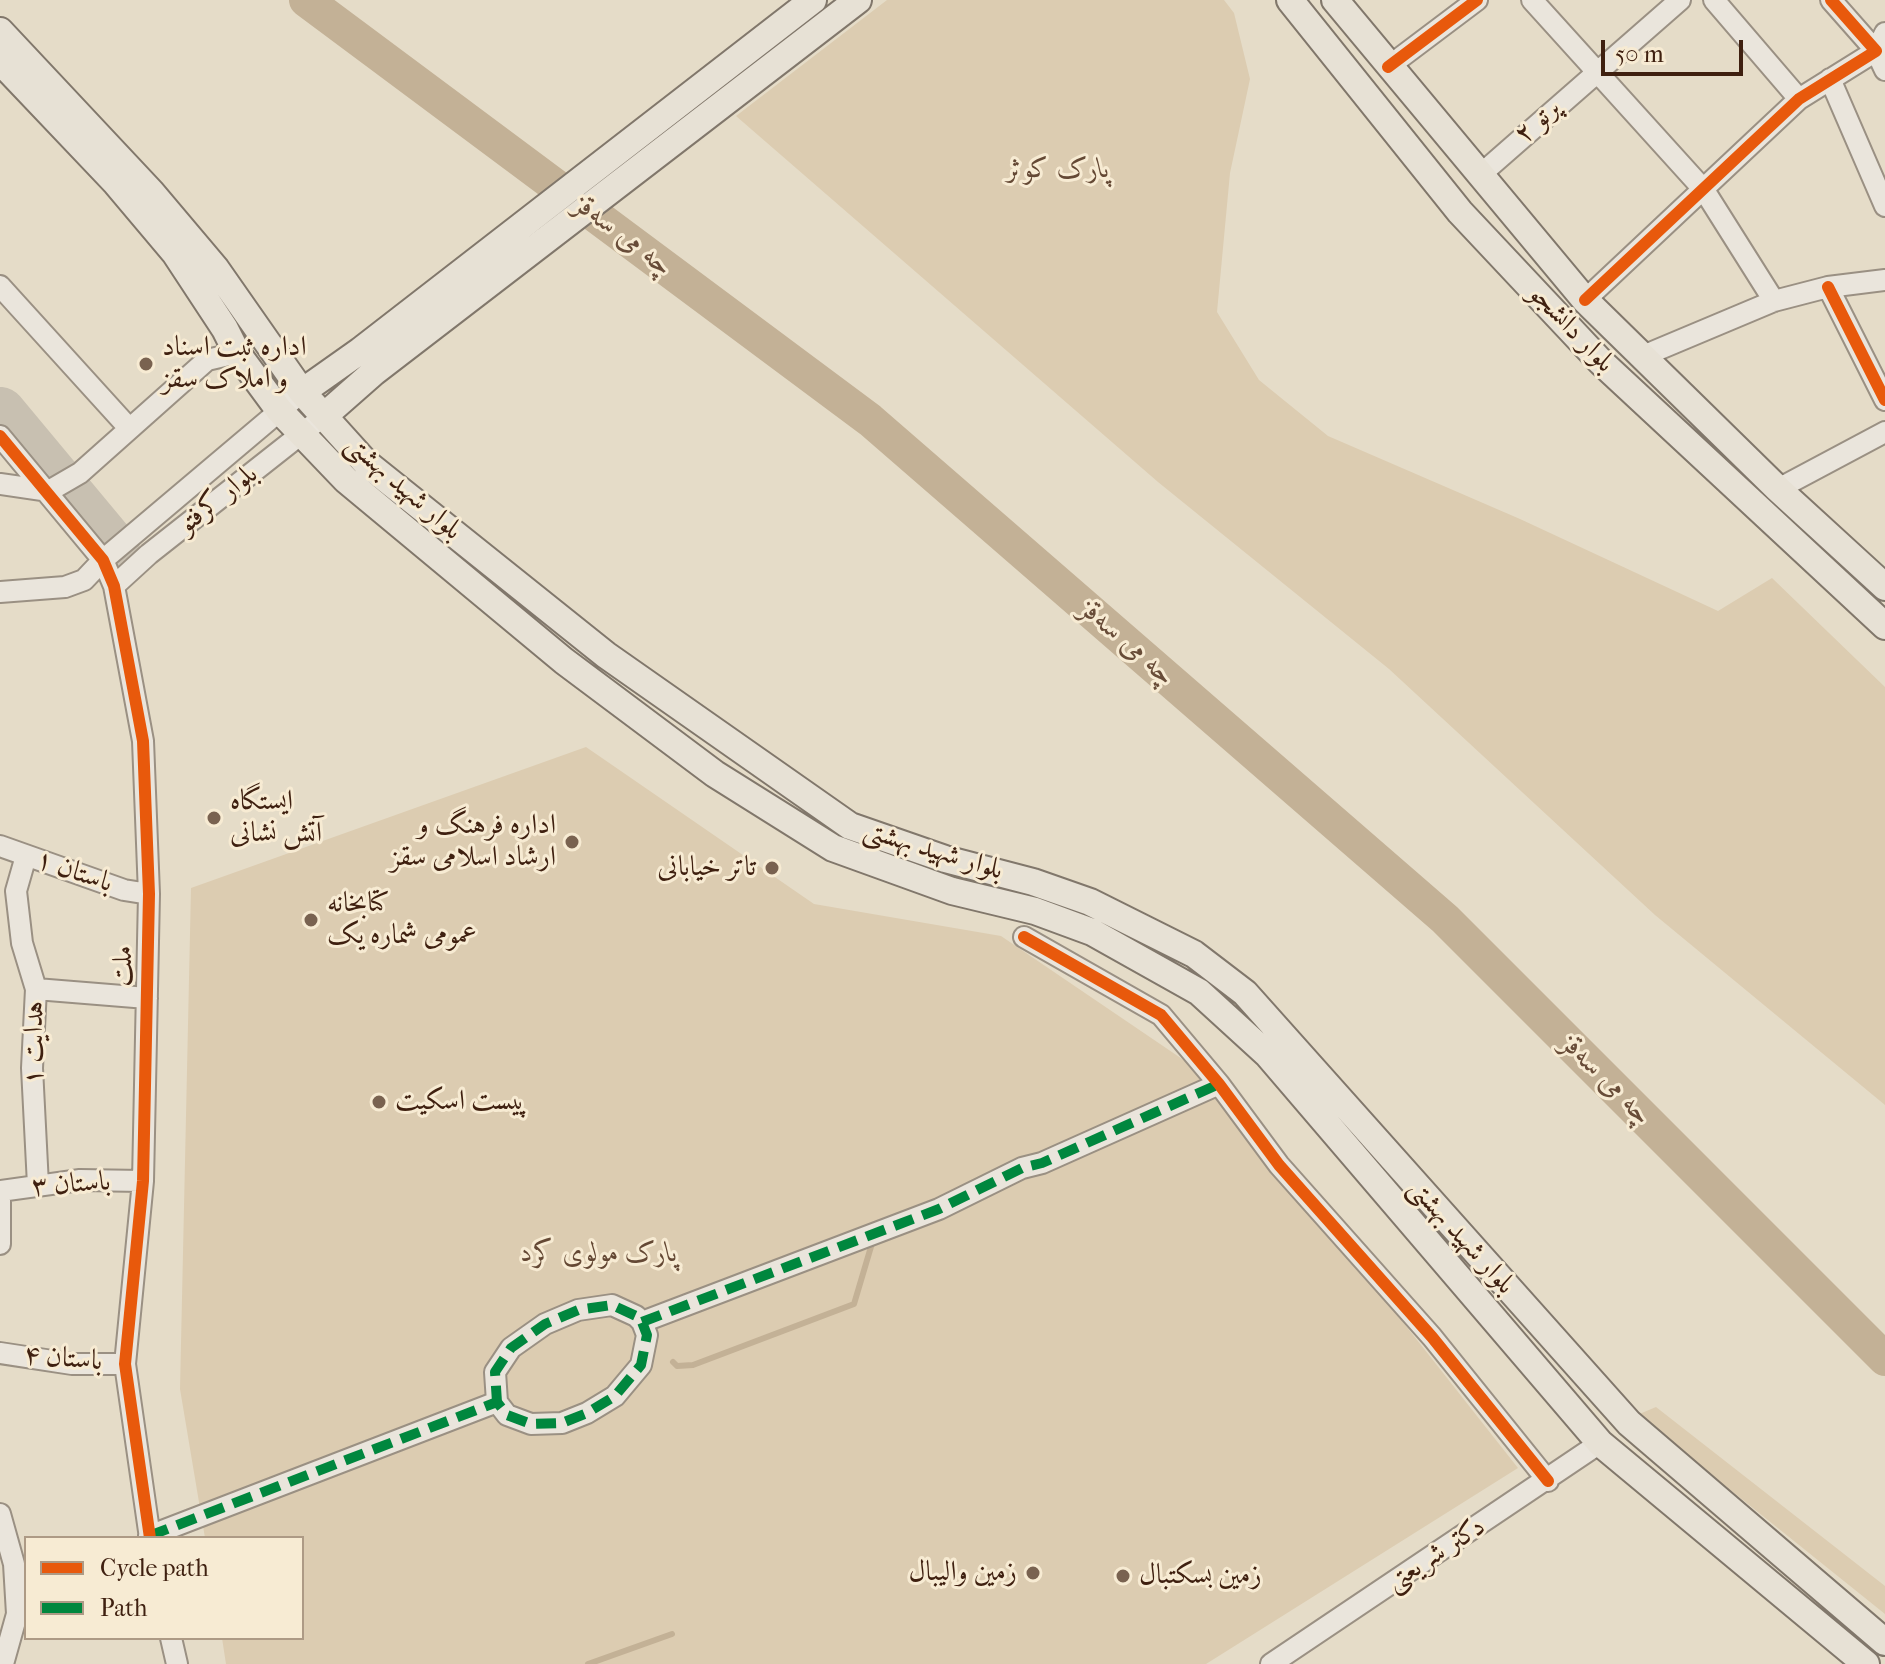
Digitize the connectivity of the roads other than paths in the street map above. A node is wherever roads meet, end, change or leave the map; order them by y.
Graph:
1 (813, 0) edge
2 (1290, 0) edge
3 (1335, 0) edge
4 (1477, 0) edge
5 (1532, 0) edge
6 (1680, 0) edge
7 (1714, 0) edge
8 (1831, 0) edge
9 (856, 2) edge
10 (0, 31) edge
11 (1880, 42) edge
12 (0, 61) edge
13 (1388, 67) junction
14 (1596, 70) junction
15 (1885, 70) edge
16 (1830, 79) junction
17 (1799, 99) junction
18 (1480, 175) junction
19 (1704, 190) junction
20 (1885, 206) edge
21 (1885, 280) edge
22 (0, 286) edge
23 (1828, 287) junction
24 (1585, 300) junction
25 (1774, 301) junction
26 (1621, 337) junction
27 (237, 353) junction
28 (1643, 356) junction
29 (367, 362) junction
30 (1601, 362) junction
31 (302, 392) junction
32 (1885, 400) edge
33 (279, 410) junction
34 (324, 416) junction
35 (128, 427) junction
36 (1885, 432) edge
37 (302, 435) junction
38 (0, 436) edge
39 (0, 484) edge
40 (1778, 489) junction
41 (49, 491) junction
42 (103, 560) junction
43 (114, 586) junction
44 (1885, 587) edge
45 (0, 592) edge
46 (1885, 626) edge
47 (0, 846) edge
48 (26, 856) junction
49 (149, 894) junction
50 (1024, 937) dead end
51 (22, 943) junction
52 (0, 946) edge
53 (36, 989) junction
54 (147, 998) junction
55 (1219, 1084) junction
56 (143, 1181) junction
57 (38, 1185) junction
58 (0, 1191) edge
59 (0, 1244) edge
60 (642, 1322) junction
61 (0, 1353) edge
62 (125, 1364) junction
63 (497, 1402) junction
64 (1629, 1423) junction
65 (1600, 1443) junction
66 (1548, 1481) junction
67 (0, 1514) edge
68 (149, 1536) edge
69 (152, 1536) edge
70 (171, 1640) edge
71 (1885, 1642) edge
72 (3, 1664) edge
73 (177, 1664) edge
74 (1271, 1664) edge
75 (1866, 1664) edge

1 - 29 main road
2 - 30 main road, بلوار دانشجو
3 - 13 main road, بلوار دانشجو
4 - 13 street
5 - 14 street
6 - 14 street, پرتو ۲
7 - 17 street
8 - 11 street
9 - 29 main road
10 - 31 main road, بلوار شهید بهشتی
11 - 15 street
11 - 16 street
12 - 27 main road, بلوار شهید بهشتی
13 - 18 main road, بلوار دانشجو
14 - 18 street, پرتو ۲
14 - 19 street
16 - 17 street
16 - 20 street
17 - 19 street
18 - 24 main road, بلوار دانشجو
19 - 24 street
19 - 25 street
21 - 23 street
22 - 35 street
23 - 25 street
23 - 32 street
24 - 26 main road, بلوار دانشجو
25 - 28 street
26 - 28 main road, بلوار دانشجو
26 - 30 main road
27 - 33 main road, بلوار شهید بهشتی
27 - 35 street
28 - 40 main road, بلوار دانشجو
29 - 31 main road
29 - 34 main road
30 - 46 main road, بلوار دانشجو
31 - 33 street
31 - 34 main road, بلوار شهید بهشتی
33 - 37 main road, بلوار شهید بهشتی
33 - 42 street
34 - 37 street, بلوار کرفتو
34 - 64 main road, بلوار شهید بهشتی
35 - 41 street
36 - 40 street
37 - 43 street, بلوار کرفتو
37 - 65 main road, بلوار شهید بهشتی
38 - 41 street, ملت
39 - 41 street
40 - 44 main road, بلوار دانشجو
41 - 42 street, ملت
42 - 43 street, ملت
42 - 45 street
43 - 49 street, ملت
47 - 48 street, باستان ۱
48 - 49 street, باستان ۱
48 - 51 street, هدایت ۱
49 - 54 street, ملت
50 - 55 street
51 - 52 street
51 - 53 street, هدایت ۱
53 - 54 street
53 - 57 street, هدایت ۱
54 - 56 street, ملت
55 - 60 street
55 - 66 street
56 - 57 street, باستان ۳
56 - 62 street, ملت
57 - 58 street, باستان ۳
58 - 59 street
60 - 63 street
60 - 63 street
61 - 62 street, باستان ۴
62 - 68 street, ملت
63 - 69 street
64 - 65 main road
64 - 71 main road, بلوار شهید بهشتی
65 - 66 street, دکتر شریعتی
65 - 75 main road, بلوار شهید بهشتی
66 - 74 street, دکتر شریعتی
67 - 72 street
70 - 73 street

